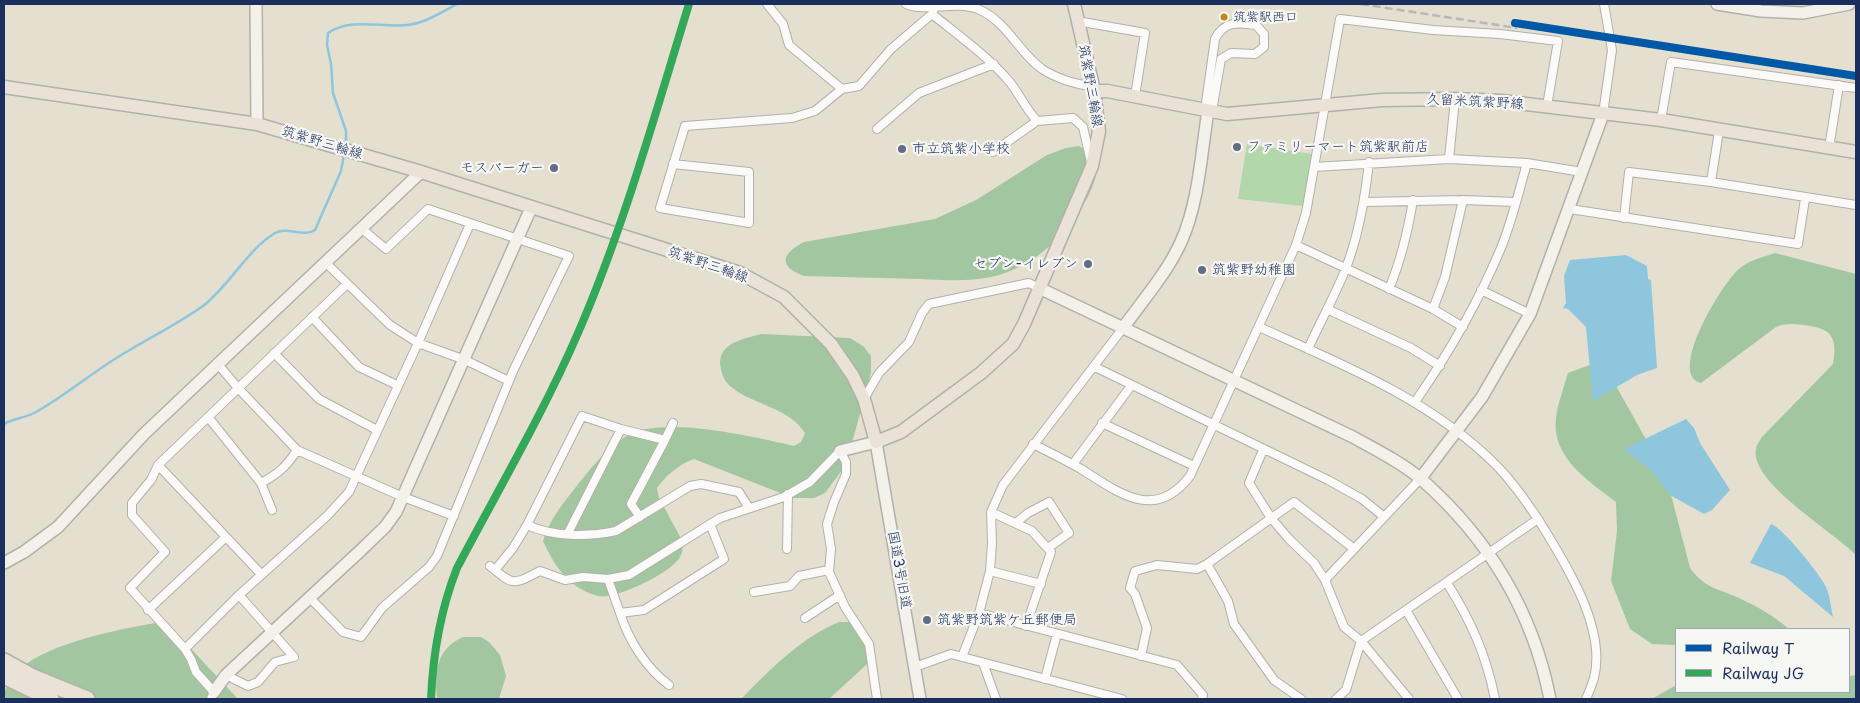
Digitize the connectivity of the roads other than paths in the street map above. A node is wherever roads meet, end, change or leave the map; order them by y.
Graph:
1 (256, 4) edge
2 (768, 4) edge
3 (906, 4) edge
4 (1074, 4) edge
5 (1604, 4) edge
6 (1717, 4) edge
7 (1849, 4) edge
8 (935, 6) junction
9 (1789, 8) edge
10 (932, 14) junction
11 (1077, 21) junction
12 (994, 64) junction
13 (1839, 85) junction
14 (4, 87) edge
15 (1856, 88) edge
16 (842, 89) junction
17 (1093, 89) junction
18 (1135, 96) junction
19 (1455, 99) junction
20 (1324, 105) junction
21 (1547, 106) junction
22 (1208, 111) junction
23 (1603, 114) junction
24 (1661, 120) junction
25 (1037, 121) junction
26 (257, 124) junction
27 (877, 129) dead end
28 (1719, 131) junction
29 (1829, 148) junction
30 (993, 152) dead end
31 (1856, 152) edge
32 (1449, 159) junction
33 (1369, 162) junction
34 (1527, 163) junction
35 (673, 164) junction
36 (1092, 166) junction
37 (1314, 167) junction
38 (421, 172) junction
39 (1582, 172) junction
40 (1711, 182) junction
41 (1805, 199) junction
42 (1413, 200) junction
43 (1463, 200) junction
44 (1365, 202) junction
45 (1516, 202) junction
46 (1856, 205) edge
47 (531, 208) junction
48 (1570, 209) junction
49 (1624, 218) junction
50 (470, 224) junction
51 (362, 229) junction
52 (518, 238) junction
53 (1296, 245) junction
54 (326, 263) junction
55 (1346, 269) junction
56 (347, 284) junction
57 (1039, 288) junction
58 (1389, 289) junction
59 (1482, 290) junction
60 (1327, 309) junction
61 (1433, 309) junction
62 (1530, 314) junction
63 (312, 317) junction
64 (1464, 327) junction
65 (1123, 328) junction
66 (1259, 328) junction
67 (418, 343) junction
68 (1308, 349) junction
69 (274, 353) junction
70 (464, 360) junction
71 (217, 363) junction
72 (1440, 366) junction
73 (1095, 367) junction
74 (1233, 380) junction
75 (508, 381) junction
76 (397, 385) junction
77 (1131, 386) junction
78 (238, 388) junction
79 (864, 399) junction
80 (1415, 402) junction
81 (208, 417) junction
82 (673, 423) dead end
83 (1102, 423) junction
84 (1214, 425) junction
85 (621, 429) junction
86 (377, 430) junction
87 (1457, 432) junction
88 (664, 440) junction
89 (876, 442) junction
90 (1033, 444) junction
91 (297, 450) junction
92 (1263, 450) junction
93 (840, 451) junction
94 (1073, 464) junction
95 (158, 465) junction
96 (1194, 466) junction
97 (358, 476) junction
98 (1420, 479) junction
99 (261, 482) junction
100 (788, 494) junction
101 (403, 497) junction
102 (749, 508) junction
103 (272, 510) dead end
104 (991, 512) junction
105 (454, 516) junction
106 (1383, 516) junction
107 (640, 517) junction
108 (1271, 518) junction
109 (1538, 518) junction
110 (1017, 522) junction
111 (710, 524) junction
112 (527, 525) junction
113 (568, 533) junction
114 (226, 537) junction
115 (1048, 548) junction
116 (1353, 548) junction
117 (787, 549) dead end
118 (1490, 554) junction
119 (4, 563) edge
120 (1206, 564) junction
121 (829, 570) junction
122 (990, 571) junction
123 (261, 574) junction
124 (608, 579) junction
125 (1325, 580) junction
126 (1447, 583) junction
127 (1040, 584) junction
128 (754, 592) dead end
129 (239, 595) junction
130 (840, 595) junction
131 (309, 597) junction
132 (148, 610) junction
133 (1406, 610) junction
134 (620, 613) junction
135 (979, 613) junction
136 (805, 618) dead end
137 (1026, 626) junction
138 (272, 631) junction
139 (1057, 634) junction
140 (1362, 641) junction
141 (185, 649) junction
142 (1141, 656) junction
143 (962, 657) junction
144 (4, 661) edge
145 (983, 663) junction
146 (915, 667) junction
147 (226, 675) junction
148 (4, 676) edge
149 (1044, 679) junction
150 (669, 685) dead end
151 (213, 696) edge
152 (50, 699) edge
153 (87, 699) edge
154 (877, 699) edge
155 (920, 699) edge
156 (996, 699) edge
157 (1122, 699) edge
158 (1202, 699) edge
159 (1301, 699) edge
160 (1336, 699) edge
161 (1409, 699) edge
162 (1458, 699) edge
163 (1494, 699) edge
164 (1550, 699) edge
165 (1586, 699) edge

1 - 26 street
2 - 16 street
3 - 8 street
4 - 11 main road, 筑紫野三輪線
5 - 23 street
6 - 9 street
7 - 9 street
8 - 10 street
8 - 17 street
10 - 12 street
10 - 16 street
11 - 17 main road, 筑紫野三輪線
11 - 18 street
12 - 25 street
12 - 27 street
13 - 15 street
13 - 24 street
13 - 29 street
14 - 26 main road, 筑紫野三輪線
16 - 35 street
17 - 18 main road, 久留米筑紫野線
17 - 36 main road, 筑紫野三輪線
18 - 22 main road, 久留米筑紫野線
19 - 20 main road, 久留米筑紫野線
19 - 21 main road, 久留米筑紫野線
19 - 32 street
20 - 21 street
20 - 22 main road, 久留米筑紫野線
20 - 37 street
21 - 23 main road, 久留米筑紫野線
22 - 22 street
22 - 65 street
23 - 24 main road, 久留米筑紫野線
23 - 39 street
24 - 28 main road, 久留米筑紫野線
25 - 30 street
25 - 36 street
26 - 38 main road, 筑紫野三輪線
28 - 29 main road, 久留米筑紫野線
28 - 40 street
29 - 31 main road, 久留米筑紫野線
32 - 33 street
32 - 34 street
33 - 37 street
33 - 44 street
34 - 39 street
34 - 45 street
35 - 35 street
36 - 57 main road, 筑紫野三輪線
37 - 53 street
38 - 47 main road, 筑紫野三輪線
38 - 51 street
39 - 48 street
40 - 41 street
40 - 49 street
41 - 46 street
41 - 49 street
42 - 43 street
42 - 44 street
42 - 58 street
43 - 45 street
43 - 61 street
44 - 55 street
45 - 59 street
47 - 52 street
47 - 79 main road, 筑紫野三輪線
48 - 49 street
48 - 62 street
50 - 51 street
50 - 52 street
50 - 67 street
51 - 54 street
52 - 70 street
52 - 75 street
53 - 55 street
53 - 66 street
54 - 56 street
54 - 71 street
55 - 58 street
55 - 60 street
56 - 63 street
56 - 67 street
57 - 65 street
57 - 79 street
57 - 89 main road, 筑紫野三輪線
58 - 61 street
59 - 62 street
59 - 64 street
60 - 68 street
60 - 72 street
61 - 64 street
62 - 87 street
63 - 69 street
63 - 76 street
64 - 72 street
65 - 73 street
65 - 74 street
66 - 68 street
66 - 74 street
67 - 70 street
67 - 76 street
68 - 80 street
69 - 78 street
69 - 86 street
70 - 75 street
70 - 101 street
71 - 78 street
71 - 119 street
72 - 80 street
73 - 77 street
73 - 90 street
74 - 84 street
74 - 98 street
75 - 105 street
76 - 86 street
77 - 83 street
77 - 84 street
78 - 81 street
78 - 91 street
79 - 89 main road, 筑紫野三輪線
80 - 87 street
81 - 95 street
81 - 99 street
82 - 88 street
83 - 94 street
83 - 96 street
84 - 92 street
84 - 96 street
85 - 88 street
85 - 112 street
85 - 113 street
86 - 97 street
87 - 98 street
87 - 109 street
88 - 107 street
89 - 93 street
89 - 146 street, 国道3号旧道
90 - 94 street
90 - 104 street
91 - 97 street
91 - 99 street
92 - 106 street
92 - 108 street
93 - 100 street
93 - 121 street
94 - 96 street
95 - 114 street
95 - 132 street
97 - 101 street
97 - 123 street
98 - 106 street
98 - 118 street
99 - 103 street
100 - 102 street
100 - 117 street
101 - 105 street
101 - 131 street
102 - 107 street
102 - 111 street
104 - 110 street
104 - 122 street
105 - 131 street
106 - 116 street
107 - 113 street
108 - 116 street
108 - 120 street
108 - 125 street
109 - 118 street
109 - 165 street
110 - 115 street
110 - 115 street
111 - 124 street
111 - 134 street
112 - 113 street
112 - 124 street
114 - 123 street
114 - 132 street
115 - 127 street
116 - 125 street
118 - 126 street
118 - 164 street
120 - 142 street
120 - 159 street
121 - 128 street
121 - 130 street
122 - 127 street
122 - 135 street
123 - 129 street
124 - 134 street
125 - 140 street
126 - 133 street
126 - 163 street
127 - 137 street
129 - 138 street
129 - 141 street
130 - 136 street
130 - 154 street
131 - 138 street
132 - 141 street
133 - 140 street
133 - 162 street
134 - 150 street
135 - 137 street
135 - 143 street
137 - 139 street
138 - 147 street
138 - 147 street
139 - 142 street
139 - 149 street
140 - 160 street
140 - 161 street
141 - 151 street
142 - 158 street
143 - 145 street
143 - 146 street
144 - 153 highway
145 - 149 street
145 - 156 street
146 - 155 street, 国道3号旧道
147 - 151 street
148 - 152 highway
149 - 157 street

